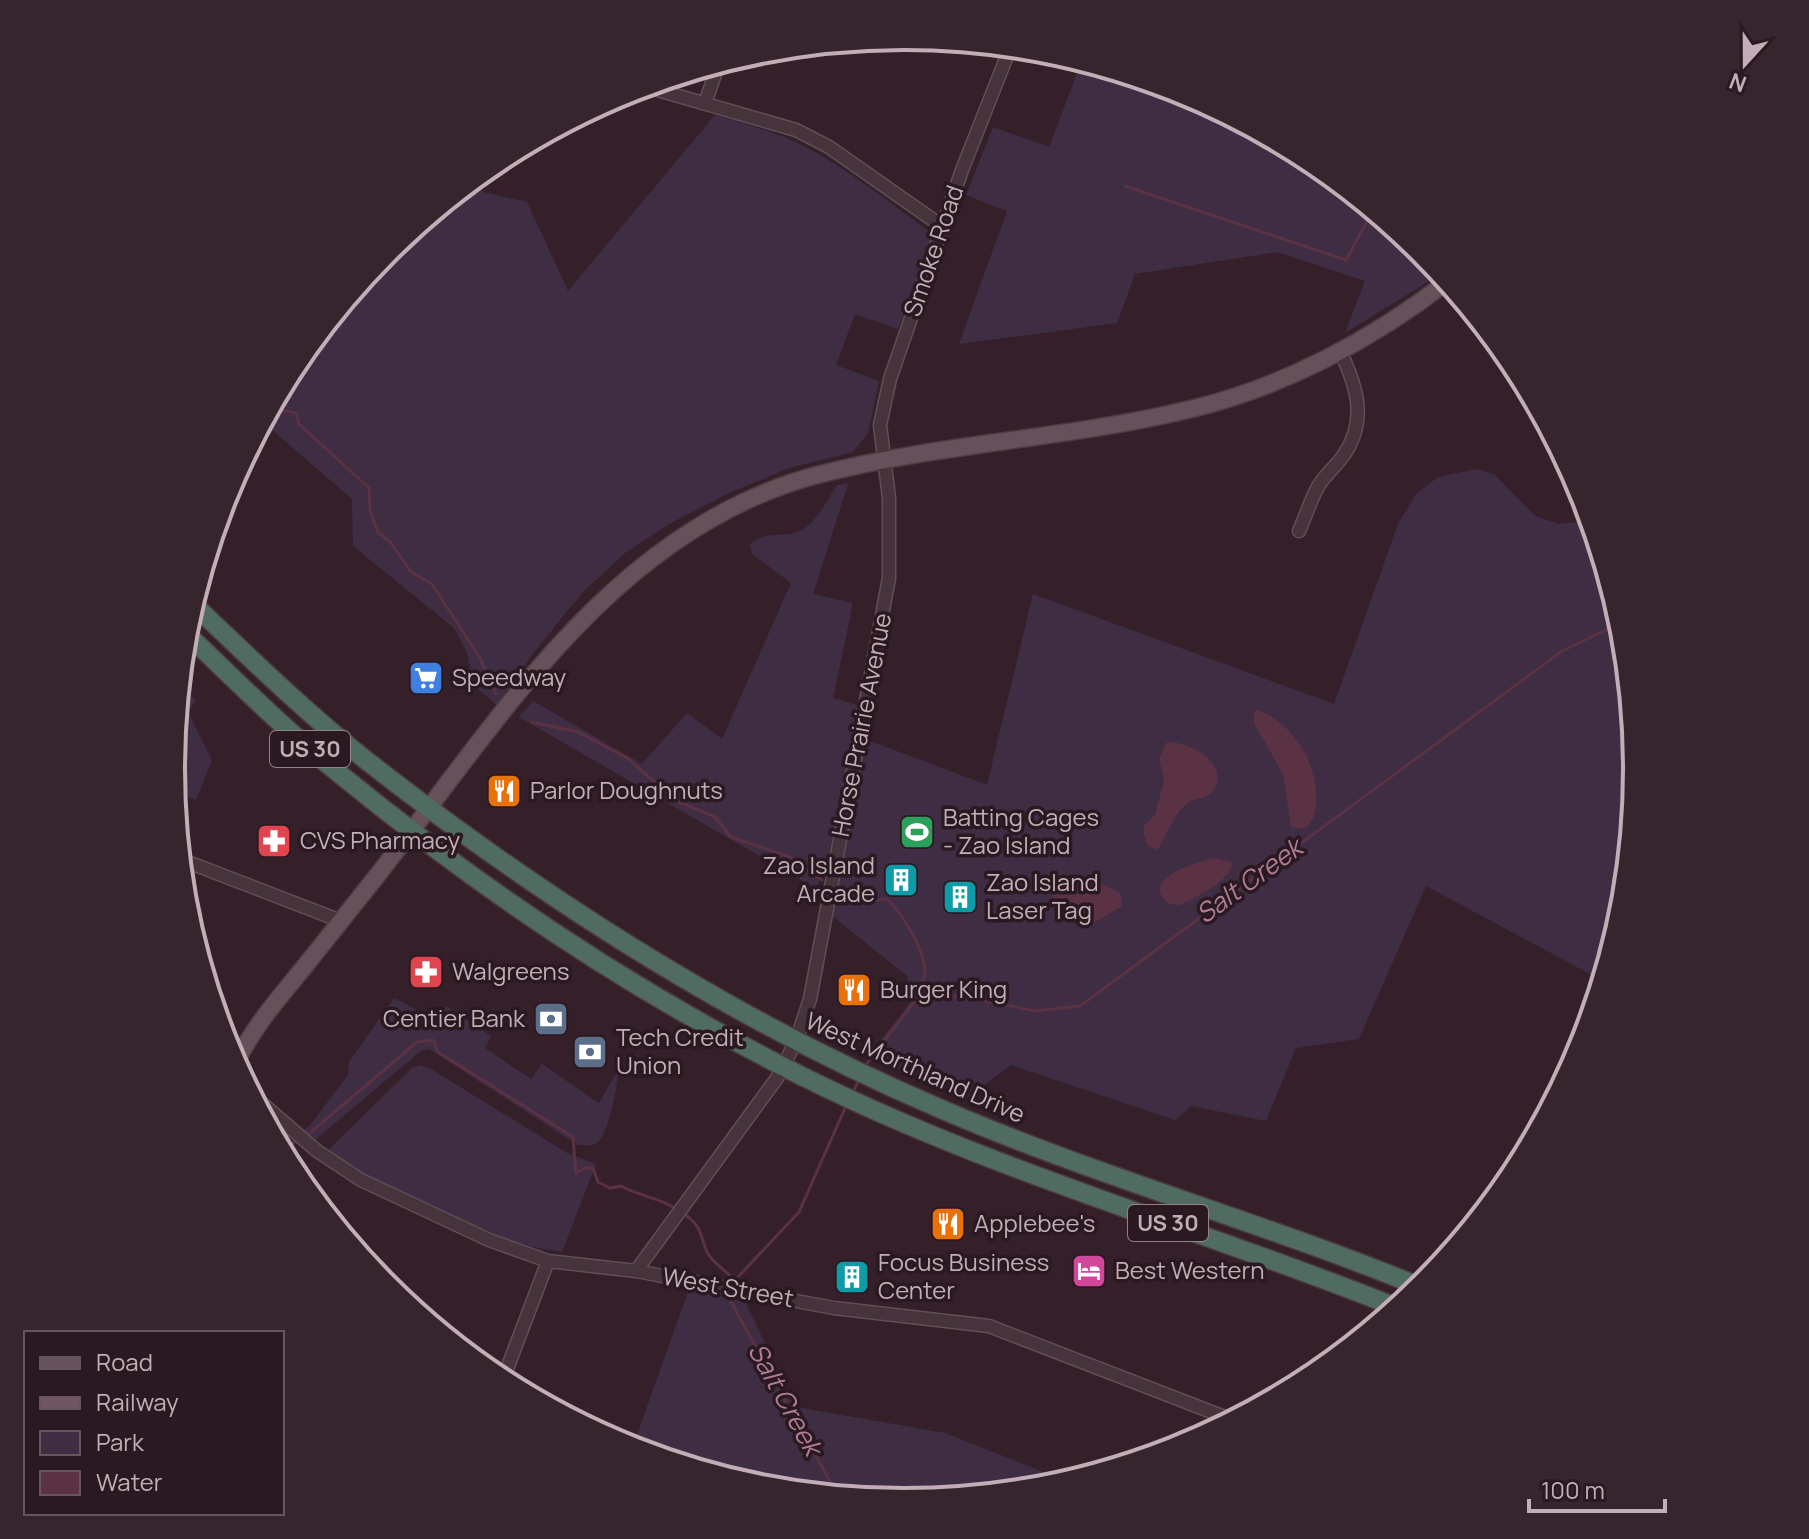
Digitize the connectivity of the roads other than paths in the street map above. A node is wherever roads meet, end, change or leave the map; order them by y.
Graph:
1 (1006, 57) edge
2 (714, 76) edge
3 (664, 92) edge
4 (705, 103) junction
5 (943, 227) junction
6 (1438, 288) edge
7 (1340, 351) junction
8 (883, 460) junction
9 (1299, 531) dead end
10 (203, 613) edge
11 (197, 643) edge
12 (430, 808) junction
13 (412, 830) junction
14 (191, 863) edge
15 (341, 921) junction
16 (796, 1041) junction
17 (243, 1051) edge
18 (784, 1068) junction
19 (272, 1112) edge
20 (548, 1261) junction
21 (636, 1271) junction
22 (1409, 1282) edge
23 (1386, 1303) edge
24 (507, 1369) edge
25 (1221, 1416) edge

1 - 5 street, Smoke Road
2 - 4 street
3 - 4 street
4 - 5 street
5 - 8 street, Smoke Road
6 - 7 main road
7 - 8 main road
7 - 9 street
8 - 12 main road
8 - 16 street, Horse Prairie Avenue
10 - 12 highway, US 30
11 - 13 highway, US 30
12 - 13 main road
12 - 16 highway, West Morthland Drive / US 30
13 - 15 main road
13 - 18 highway, US 30
14 - 15 street
15 - 17 main road
16 - 18 street, Horse Prairie Avenue
16 - 22 highway, West Morthland Drive / US 30
18 - 21 street, Horse Prairie Avenue
18 - 23 highway, US 30
19 - 20 street, West Street
20 - 21 street, West Street
20 - 24 street
21 - 25 street, West Street

